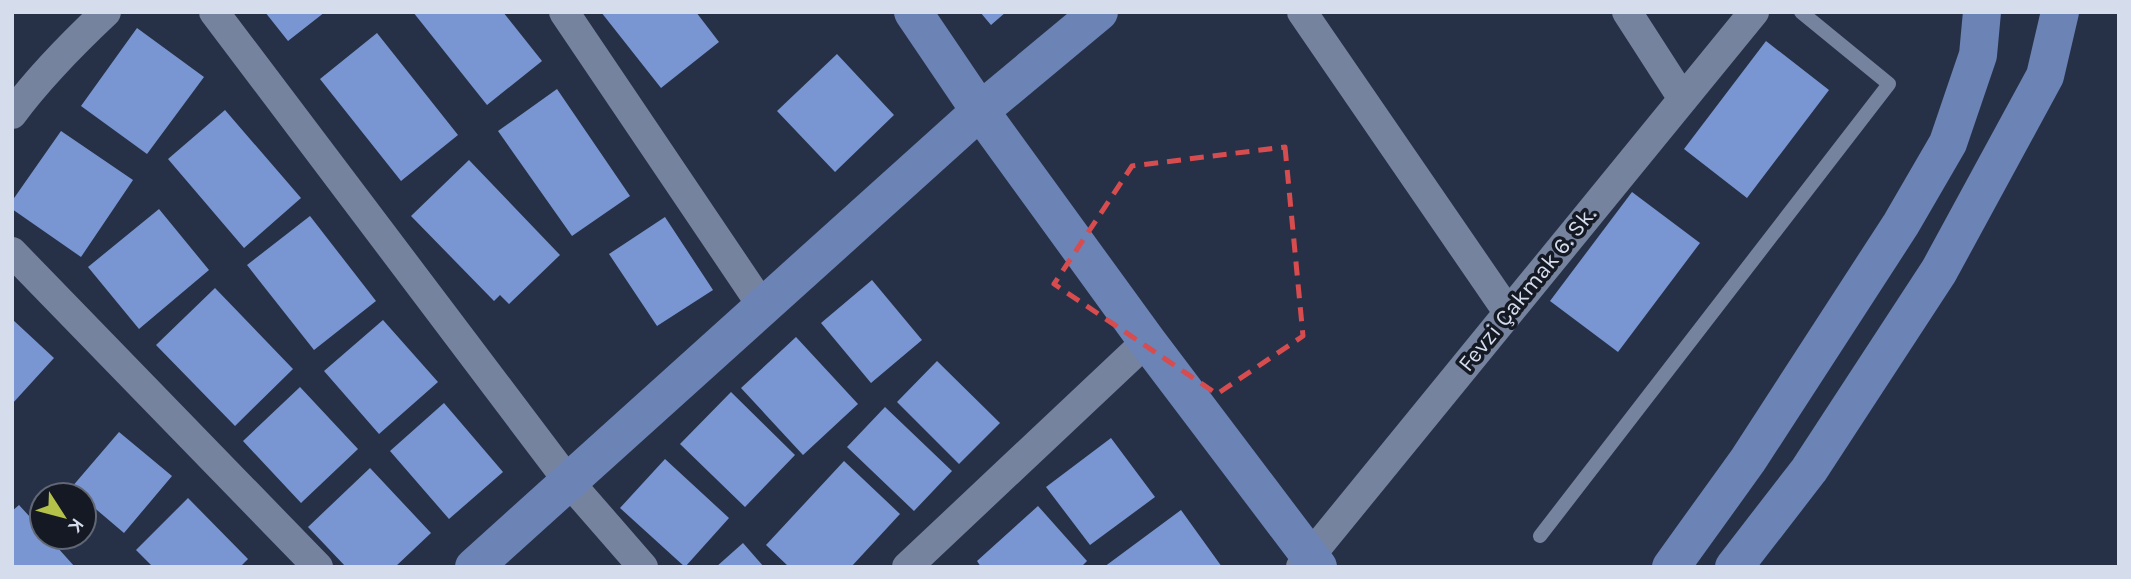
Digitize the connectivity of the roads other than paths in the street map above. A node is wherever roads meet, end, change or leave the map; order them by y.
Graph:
1 (106, 12) edge
2 (214, 12) edge
3 (564, 12) edge
4 (913, 12) edge
5 (1099, 12) edge
6 (1303, 12) edge
7 (1627, 12) edge
8 (1754, 12) edge
9 (1801, 12) edge
10 (1982, 12) edge
11 (2060, 12) edge
12 (1683, 99) junction
13 (980, 111) junction
14 (12, 114) edge
15 (12, 252) edge
16 (764, 307) junction
17 (1508, 312) junction
18 (1147, 341) junction
19 (569, 482) junction
20 (1540, 537) dead end
21 (1310, 563) edge
22 (318, 567) edge
23 (474, 567) edge
24 (643, 567) edge
25 (907, 567) edge
26 (1671, 567) edge
27 (1734, 567) edge

1 - 14 street
2 - 19 street
3 - 16 street
4 - 13 street
5 - 13 street
6 - 17 street
7 - 12 street
8 - 12 street, Fevzi Çakmak 6. Sk.
9 - 20 lane
10 - 26 street
11 - 27 street
12 - 17 street, Fevzi Çakmak 6. Sk.
13 - 16 street
13 - 18 street
15 - 22 street
16 - 19 street
17 - 21 street, Fevzi Çakmak 6. Sk.
18 - 21 street
18 - 25 street
19 - 23 street
19 - 24 street

